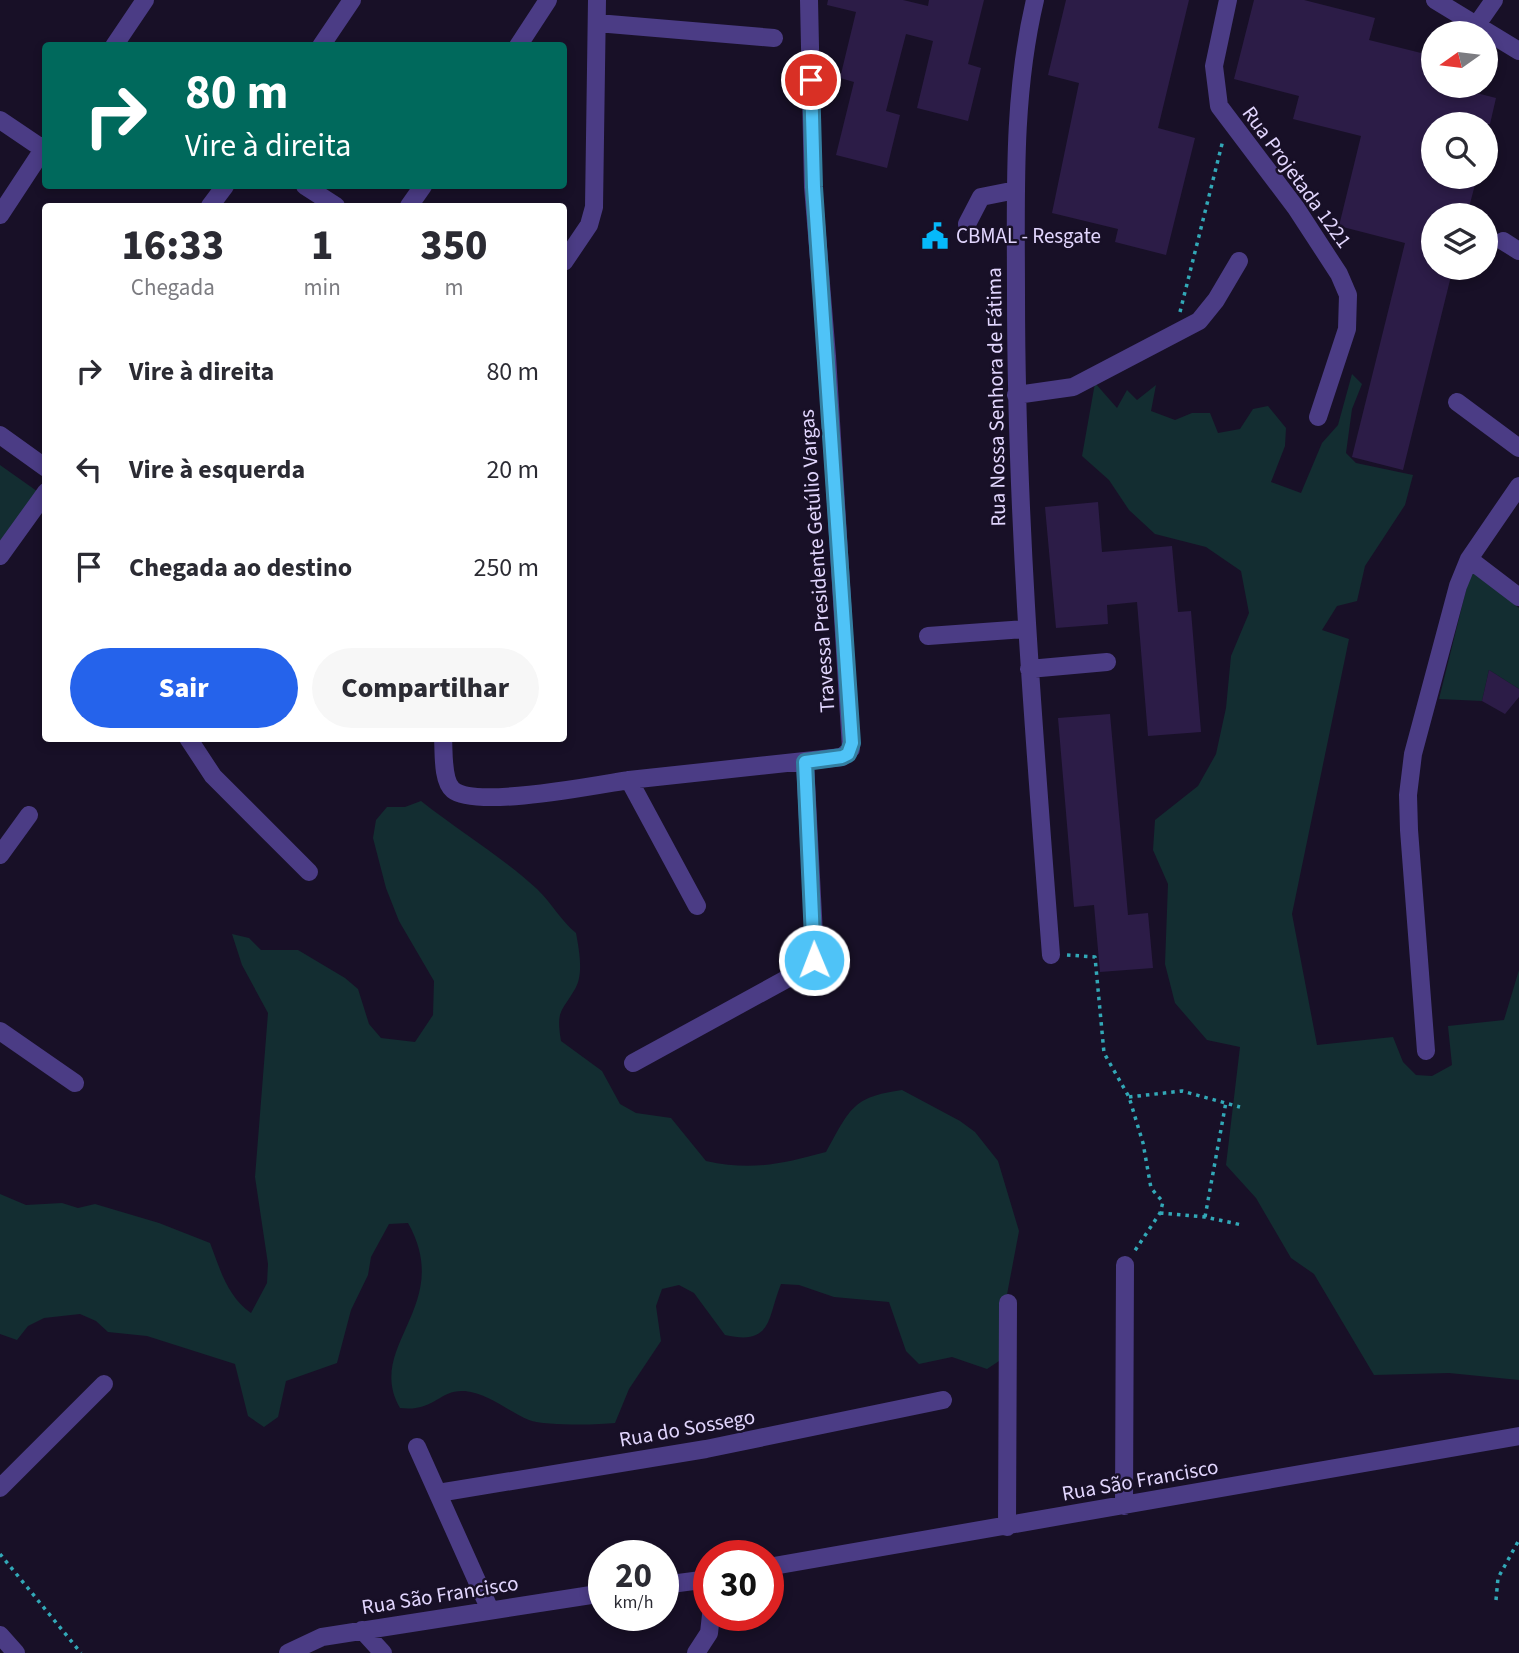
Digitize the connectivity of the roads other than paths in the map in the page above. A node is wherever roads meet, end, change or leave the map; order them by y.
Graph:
1 (145, 0) edge
2 (352, 0) edge
3 (548, 0) edge
4 (597, 0) edge
5 (809, 0) edge
6 (1035, 0) edge
7 (1228, 0) edge
8 (1435, 0) edge
9 (1494, 0) edge
10 (1474, 21) edge
11 (1479, 21) edge
12 (604, 23) junction
13 (1498, 37) edge
14 (774, 38) dead end
15 (117, 42) edge
16 (324, 42) edge
17 (521, 42) edge
18 (1519, 51) edge
19 (0, 120) edge
20 (42, 146) edge
21 (42, 150) edge
22 (310, 189) edge
23 (1016, 190) junction
24 (331, 203) edge
25 (0, 215) edge
26 (967, 224) dead end
27 (1503, 242) dead end
28 (1519, 251) edge
29 (567, 258) edge
30 (1239, 261) dead end
31 (1016, 395) junction
32 (1457, 402) dead end
33 (1318, 417) dead end
34 (0, 435) edge
35 (1519, 448) edge
36 (42, 465) edge
37 (1519, 486) edge
38 (42, 498) edge
39 (0, 556) edge
40 (1469, 559) junction
41 (1519, 597) edge
42 (1026, 629) junction
43 (928, 636) dead end
44 (1107, 662) dead end
45 (1029, 669) junction
46 (191, 742) edge
47 (443, 742) edge
48 (805, 762) junction
49 (629, 780) junction
50 (29, 815) dead end
51 (0, 855) edge
52 (309, 872) dead end
53 (697, 906) dead end
54 (1051, 955) road end
55 (0, 1031) edge
56 (1426, 1051) dead end
57 (633, 1063) dead end
58 (75, 1083) dead end
59 (1125, 1265) road end
60 (1008, 1303) dead end
61 (104, 1384) dead end
62 (943, 1400) dead end
63 (1519, 1436) edge
64 (417, 1447) dead end
65 (0, 1488) edge
66 (438, 1493) junction
67 (1124, 1506) junction
68 (1007, 1527) junction
69 (784, 1564) edge
70 (588, 1595) edge
71 (490, 1609) junction
72 (362, 1630) junction
73 (709, 1631) edge
74 (0, 1635) edge
75 (16, 1653) edge
76 (288, 1653) edge
77 (383, 1653) edge
78 (696, 1653) edge

1 - 15 street
2 - 16 street
3 - 17 street
4 - 12 street
5 - 48 street, Travessa Presidente Getúlio Vargas
6 - 23 street, Rua Nossa Senhora de Fátima
7 - 33 street, Rua Projetada 1221
8 - 10 street
9 - 11 street
12 - 14 street
12 - 29 street
13 - 18 street
19 - 20 street
21 - 25 street
22 - 24 street
23 - 26 street
23 - 31 street, Rua Nossa Senhora de Fátima
27 - 28 street
30 - 31 street
31 - 42 street, Rua Nossa Senhora de Fátima
32 - 35 street
34 - 36 street
37 - 40 street
38 - 39 street
40 - 41 street
40 - 56 street
42 - 43 street
42 - 45 street, Rua Nossa Senhora de Fátima
44 - 45 street
45 - 54 street, Rua Nossa Senhora de Fátima
46 - 52 street
47 - 49 street, Travessa Presidente Getúlio Vargas
48 - 49 street, Travessa Presidente Getúlio Vargas
48 - 57 street
49 - 53 street
50 - 51 street
55 - 58 street
59 - 67 street
60 - 68 street
61 - 65 street
62 - 66 street, Rua do Sossego
63 - 67 street, Rua São Francisco
64 - 66 street
66 - 71 street
67 - 68 street, Rua São Francisco
68 - 69 street, Rua São Francisco
70 - 71 street, Rua São Francisco
71 - 72 street, Rua São Francisco
72 - 76 street, Rua São Francisco
72 - 77 street
73 - 78 street
74 - 75 street

